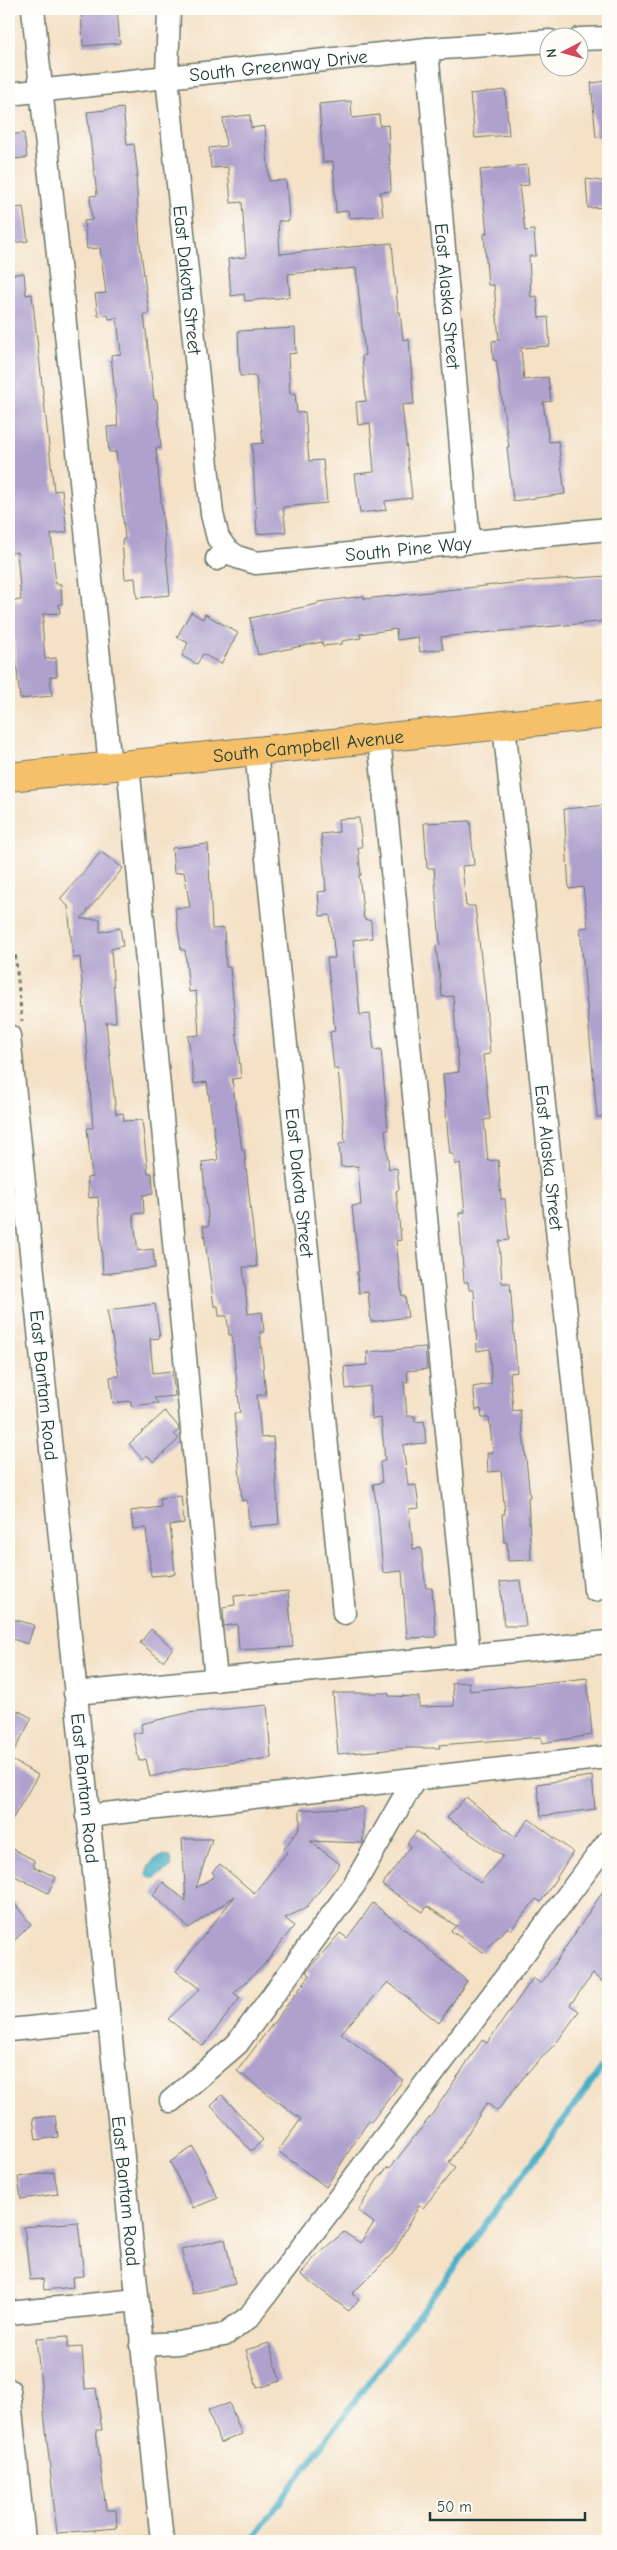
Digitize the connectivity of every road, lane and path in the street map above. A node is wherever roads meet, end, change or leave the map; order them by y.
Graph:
1 (32, 9) edge
2 (169, 9) edge
3 (608, 38) edge
4 (590, 39) edge
5 (540, 42) edge
6 (427, 49) junction
7 (168, 76) junction
8 (40, 90) junction
9 (9, 94) edge
10 (608, 529) edge
11 (469, 542) junction
12 (222, 554) joint
13 (608, 714) edge
14 (504, 725) junction
15 (379, 738) junction
16 (256, 751) junction
17 (119, 765) junction
18 (9, 776) edge
19 (9, 1036) edge
20 (595, 1590) dead end
21 (344, 1613) dead end
22 (608, 1642) edge
23 (469, 1656) junction
24 (216, 1680) junction
25 (75, 1693) junction
26 (608, 1758) edge
27 (414, 1780) junction
28 (87, 1816) junction
29 (608, 1842) edge
30 (109, 2020) junction
31 (9, 2030) edge
32 (171, 2101) dead end
33 (137, 2300) junction
34 (9, 2313) edge
35 (141, 2345) junction
36 (9, 2396) edge
37 (24, 2541) edge
38 (162, 2541) edge

1 - 8 street
2 - 7 street, East Dakota Street
3 - 4 street
5 - 6 street, South Greenway Drive
6 - 7 street, South Greenway Drive
6 - 11 street, East Alaska Street
7 - 8 street, South Greenway Drive
7 - 12 street, East Dakota Street
8 - 9 street, South Greenway Drive
8 - 17 street
10 - 11 street, South Pine Way
11 - 12 street, South Pine Way
13 - 14 main road, South Campbell Avenue
14 - 15 main road, South Campbell Avenue
14 - 20 street, East Alaska Street
15 - 16 main road, South Campbell Avenue
15 - 23 street
16 - 17 main road, South Campbell Avenue
16 - 21 street, East Dakota Street
17 - 18 main road, South Campbell Avenue
17 - 24 street
19 - 25 street, East Bantam Road
22 - 23 street
23 - 24 street
24 - 25 street
25 - 28 street, East Bantam Road
26 - 27 street
27 - 28 street
27 - 32 street
28 - 30 street, East Bantam Road
29 - 35 street
30 - 31 street
30 - 33 street, East Bantam Road
33 - 34 street
33 - 35 street, East Bantam Road
35 - 38 street, East Bantam Road
36 - 37 street

